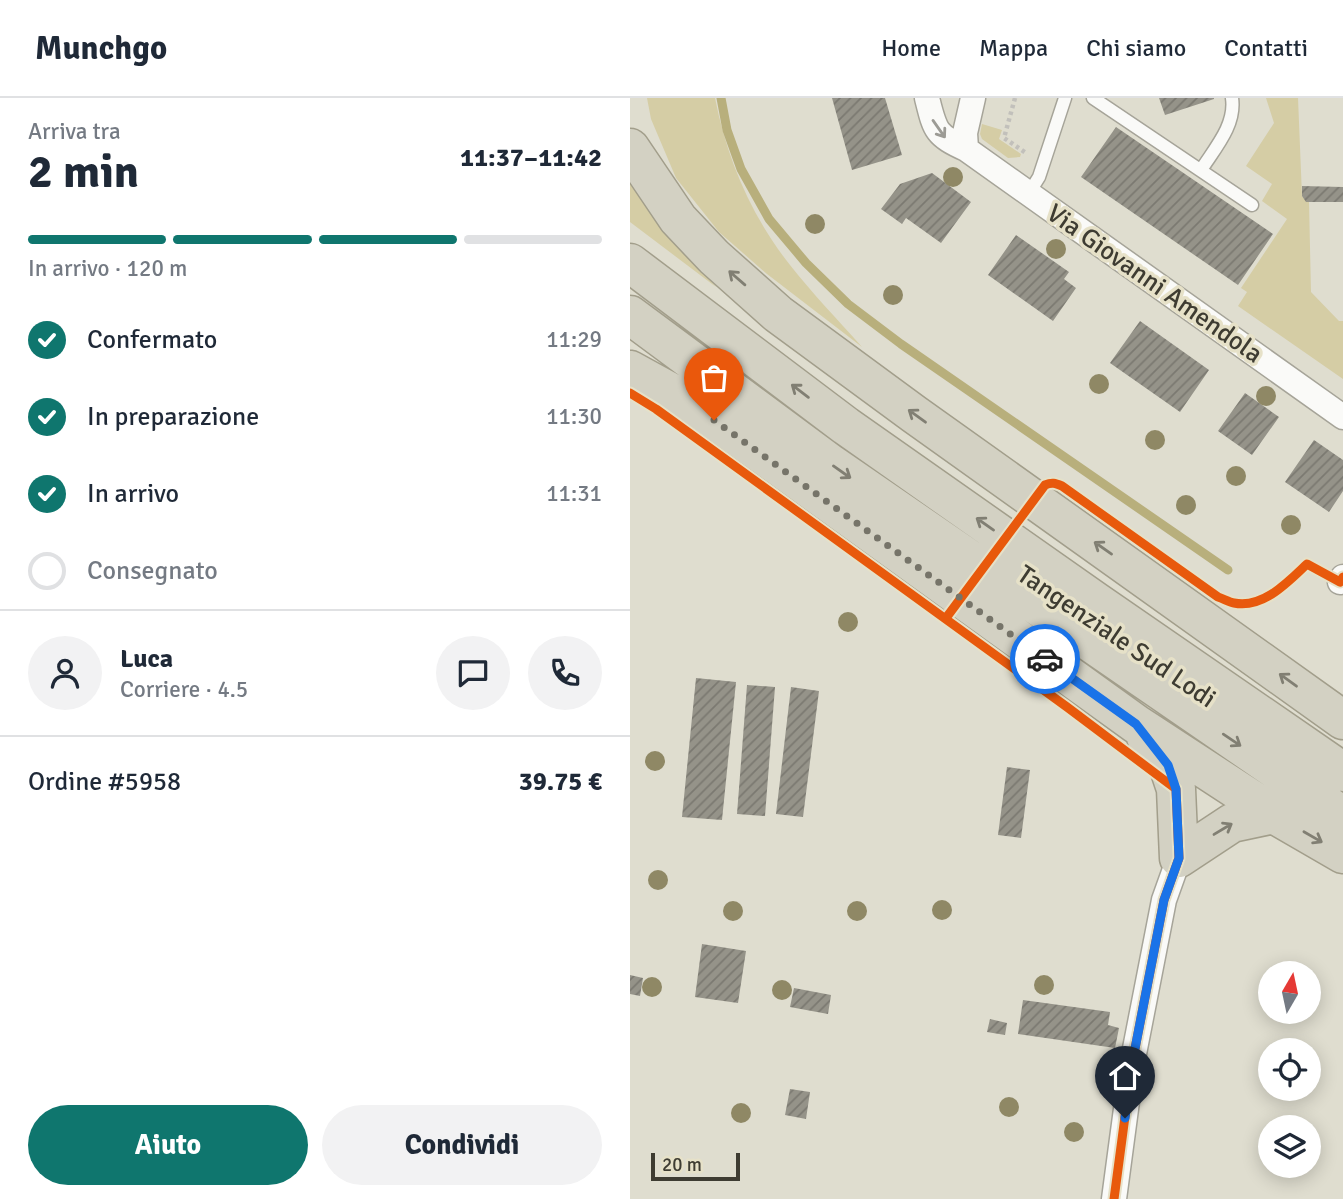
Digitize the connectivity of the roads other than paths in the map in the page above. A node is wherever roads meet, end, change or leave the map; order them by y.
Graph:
1 (927, 98) edge
2 (973, 98) edge
3 (1065, 98) edge
4 (1093, 98) edge
5 (1232, 98) edge
6 (630, 148) edge
7 (966, 149) junction
8 (1201, 170) junction
9 (1029, 193) junction
10 (1252, 205) dead end
11 (630, 263) edge
12 (630, 315) edge
13 (630, 370) edge
14 (1343, 417) edge
15 (1343, 720) edge
16 (1136, 724) junction
17 (1343, 772) edge
18 (1274, 814) junction
19 (1343, 816) edge
20 (1343, 854) edge
21 (1179, 858) junction
22 (1114, 1199) edge

1 -> 7 street, Via Giovanni Amendola
2 - 7 street
3 - 9 lane
4 - 8 lane
5 - 8 lane
15 -> 6 highway
7 - 9 street, Via Giovanni Amendola
8 - 10 lane
9 - 14 street, Via Giovanni Amendola
17 -> 11 highway, Tangenziale Sud Lodi
12 -> 19 highway, Tangenziale Sud Lodi
13 - 16 highway
16 - 18 highway
16 - 21 highway
18 -> 20 highway
21 -> 18 highway
21 - 22 street

